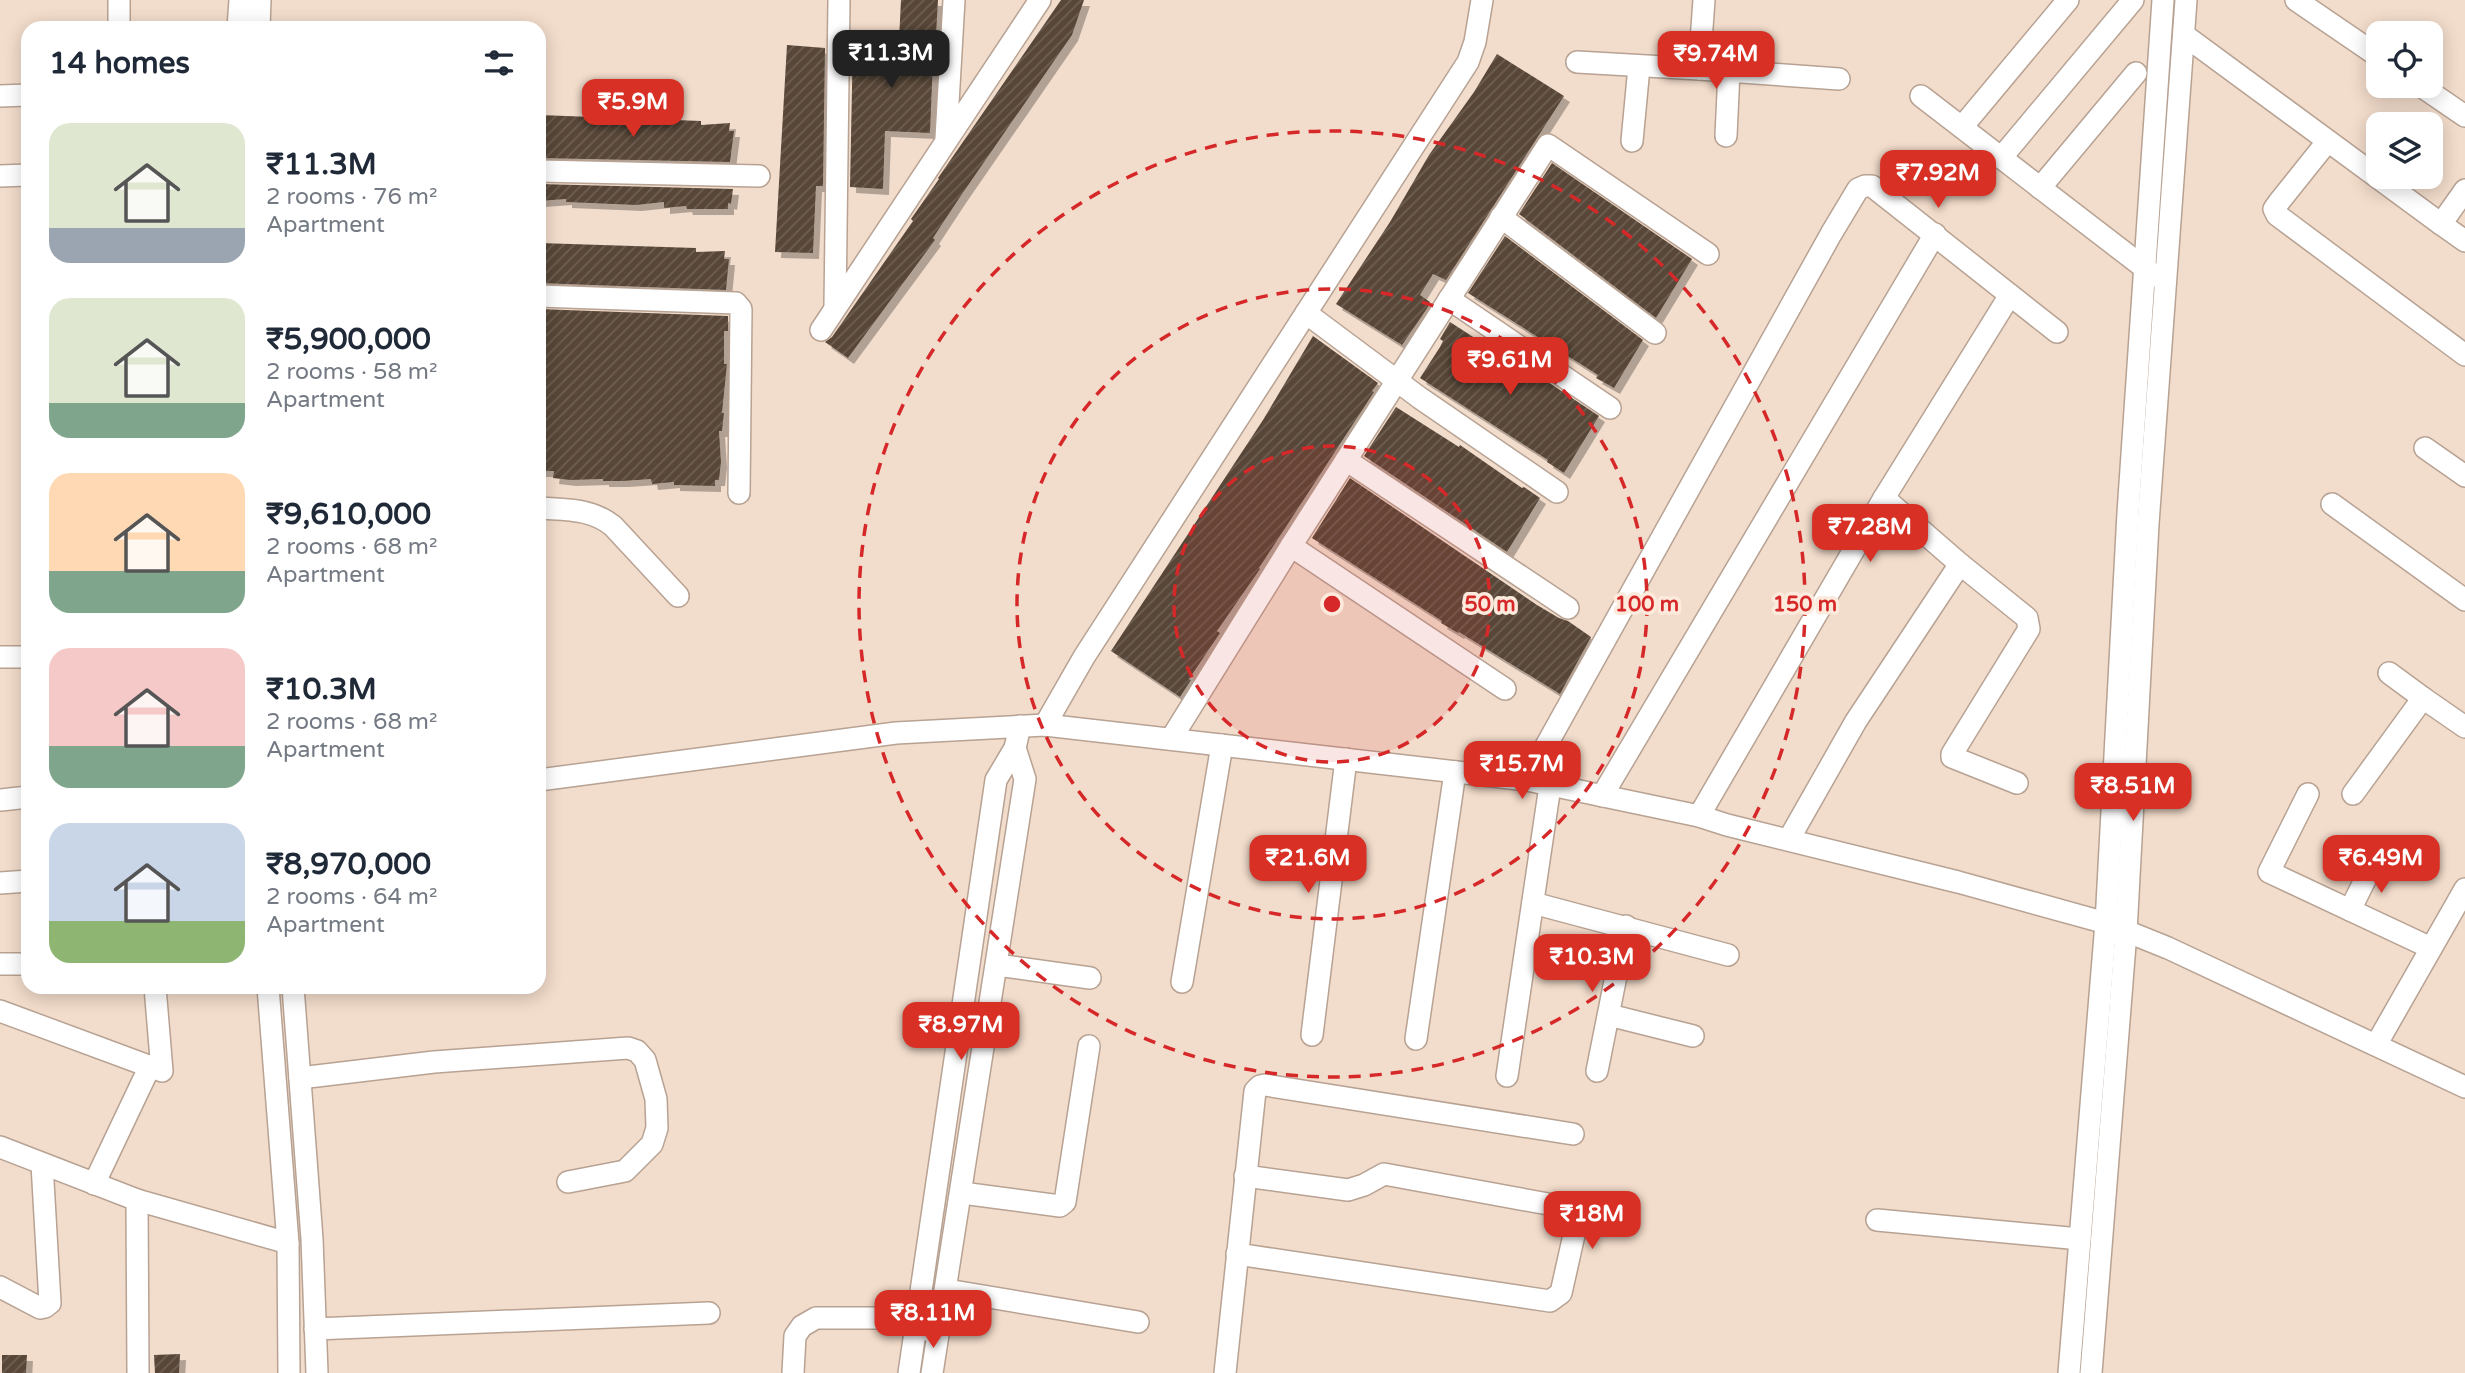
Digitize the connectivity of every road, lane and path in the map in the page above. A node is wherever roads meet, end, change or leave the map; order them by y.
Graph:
1 (119, 0) edge
2 (240, 0) edge
3 (260, 0) edge
4 (839, 0) edge
5 (954, 0) edge
6 (1040, 0) edge
7 (1482, 0) edge
8 (1704, 0) edge
9 (2068, 0) edge
10 (2133, 0) edge
11 (2162, 0) edge
12 (2186, 0) edge
13 (2296, 0) edge
14 (119, 21) edge
15 (238, 21) edge
16 (259, 21) edge
17 (2184, 35) junction
18 (2366, 48) edge
19 (1577, 62) dead end
20 (1639, 67) junction
21 (1699, 69) junction
22 (1729, 71) junction
23 (2136, 74) dead end
24 (1839, 79) dead end
25 (21, 95) edge
26 (0, 96) edge
27 (1921, 96) dead end
28 (2439, 98) edge
29 (2465, 116) edge
30 (1962, 127) junction
31 (1726, 135) dead end
32 (946, 138) junction
33 (1632, 141) dead end
34 (2327, 142) junction
35 (2001, 158) junction
36 (546, 171) edge
37 (21, 175) edge
38 (0, 176) edge
39 (758, 176) dead end
40 (2040, 188) junction
41 (2465, 190) edge
42 (1502, 218) junction
43 (2441, 224) junction
44 (1936, 234) junction
45 (2465, 242) edge
46 (1708, 254) dead end
47 (2145, 270) junction
48 (2166, 284) junction
49 (2011, 295) junction
50 (546, 296) edge
51 (1450, 299) junction
52 (835, 307) junction
53 (1306, 313) junction
54 (821, 330) dead end
55 (2057, 332) dead end
56 (1655, 333) dead end
57 (2463, 350) edge
58 (1396, 381) junction
59 (1610, 408) dead end
60 (2425, 448) dead end
61 (1346, 460) junction
62 (2465, 477) edge
63 (1557, 492) dead end
64 (739, 493) dead end
65 (1884, 498) junction
66 (2332, 504) dead end
67 (546, 508) edge
68 (1291, 546) junction
69 (1960, 564) junction
70 (678, 596) dead end
71 (2465, 600) edge
72 (1568, 608) dead end
73 (0, 657) edge
74 (21, 657) edge
75 (2389, 673) dead end
76 (1505, 689) dead end
77 (2423, 698) junction
78 (1045, 725) junction
79 (1020, 726) junction
80 (2465, 727) edge
81 (1171, 739) junction
82 (1222, 745) junction
83 (1015, 748) junction
84 (1346, 759) junction
85 (1455, 772) junction
86 (546, 779) edge
87 (1527, 780) junction
88 (2017, 783) dead end
89 (1550, 786) junction
90 (2308, 794) dead end
91 (2353, 794) dead end
92 (1602, 796) junction
93 (21, 798) edge
94 (1, 800) edge
95 (1699, 816) junction
96 (1789, 839) junction
97 (2375, 860) dead end
98 (21, 882) edge
99 (0, 883) edge
100 (2465, 889) edge
101 (1533, 903) junction
102 (2350, 910) junction
103 (2106, 923) junction
104 (1626, 926) junction
105 (2126, 932) junction
106 (2431, 948) junction
107 (1728, 955) dead end
108 (0, 964) edge
109 (21, 964) edge
110 (997, 965) junction
111 (1090, 978) dead end
112 (1182, 982) dead end
113 (156, 994) edge
114 (269, 994) edge
115 (294, 994) edge
116 (0, 1011) edge
117 (1609, 1016) junction
118 (959, 1029) junction
119 (986, 1033) junction
120 (1312, 1035) dead end
121 (1693, 1035) dead end
122 (1416, 1039) dead end
123 (2376, 1045) junction
124 (1089, 1046) dead end
125 (150, 1066) junction
126 (1597, 1071) dead end
127 (1507, 1076) dead end
128 (300, 1078) junction
129 (2465, 1087) edge
130 (1573, 1134) dead end
131 (0, 1147) edge
132 (42, 1164) junction
133 (1245, 1176) junction
134 (568, 1182) dead end
135 (94, 1184) junction
136 (962, 1193) junction
137 (137, 1200) junction
138 (1877, 1220) dead end
139 (2080, 1239) junction
140 (288, 1243) junction
141 (1237, 1254) junction
142 (0, 1287) edge
143 (947, 1290) junction
144 (709, 1313) dead end
145 (915, 1322) junction
146 (1138, 1322) dead end
147 (315, 1329) junction
148 (936, 1342) junction
149 (138, 1373) edge
150 (289, 1373) edge
151 (317, 1373) edge
152 (793, 1373) edge
153 (909, 1373) edge
154 (932, 1373) edge
155 (1225, 1373) edge
156 (2069, 1373) edge
157 (2091, 1373) edge

1 - 14 street
2 - 15 street
3 - 16 street
4 - 52 street
5 - 32 street
6 - 32 street
7 - 53 street
8 - 21 street
9 - 30 street
10 - 35 street
11 - 47 street
12 - 17 street
13 - 18 street
17 - 34 street
17 - 48 street
19 - 20 street
20 - 21 street
20 - 33 street
21 - 22 street
22 - 24 street
22 - 31 street
23 - 40 street
25 - 26 street
27 - 30 street
28 - 29 street
30 - 35 street
32 - 52 street
34 - 43 street
34 - 57 street
35 - 40 street
36 - 39 street
37 - 38 street
40 - 47 street
41 - 43 street
42 - 46 street
42 - 51 street
42 - 56 street
43 - 45 street
44 - 49 street
44 - 87 street
44 - 92 street
47 - 48 street
47 - 103 street
48 - 105 street
49 - 55 street
49 - 65 street
50 - 64 street
51 - 58 street
51 - 59 street
52 - 54 street
53 - 58 street
53 - 78 street
58 - 61 street
58 - 63 street
60 - 62 street
61 - 68 street
61 - 72 street
65 - 69 street
65 - 95 street
66 - 71 street
67 - 70 street
68 - 76 street
68 - 81 street
69 - 88 street
69 - 96 street
73 - 74 street
75 - 77 street
77 - 80 street
77 - 91 street
78 - 79 street
78 - 81 street
79 - 83 street
79 - 86 street
81 - 82 street
82 - 84 street
82 - 112 street
83 - 110 street
83 - 118 street
84 - 85 street
84 - 120 street
85 - 87 street
85 - 122 street
87 - 89 street
89 - 92 street
89 - 101 street
90 - 102 street
92 - 95 street
93 - 94 street
95 - 96 street
96 - 103 street
97 - 102 street
98 - 99 street
100 - 106 street
101 - 104 street
101 - 127 street
102 - 106 street
103 - 105 street
103 - 139 street
104 - 107 street
104 - 117 street
105 - 123 street
105 - 157 street
106 - 123 street
108 - 109 street
110 - 111 street
110 - 119 street
113 - 125 street
114 - 140 street
115 - 128 street
116 - 125 street
117 - 121 street
117 - 126 street
118 - 119 street
118 - 145 street
119 - 136 street
123 - 129 street
124 - 136 street
125 - 135 street
128 - 134 street
128 - 147 street
130 - 133 street
131 - 132 street
132 - 135 street
132 - 142 street
133 - 141 street
133 - 141 street
135 - 137 street
136 - 143 street
137 - 140 street
137 - 149 street
138 - 139 street
139 - 156 street
140 - 150 street
141 - 155 street
143 - 146 street
143 - 148 street
144 - 147 street
145 - 148 street
145 - 152 street
145 - 153 street
147 - 151 street
148 - 154 street

